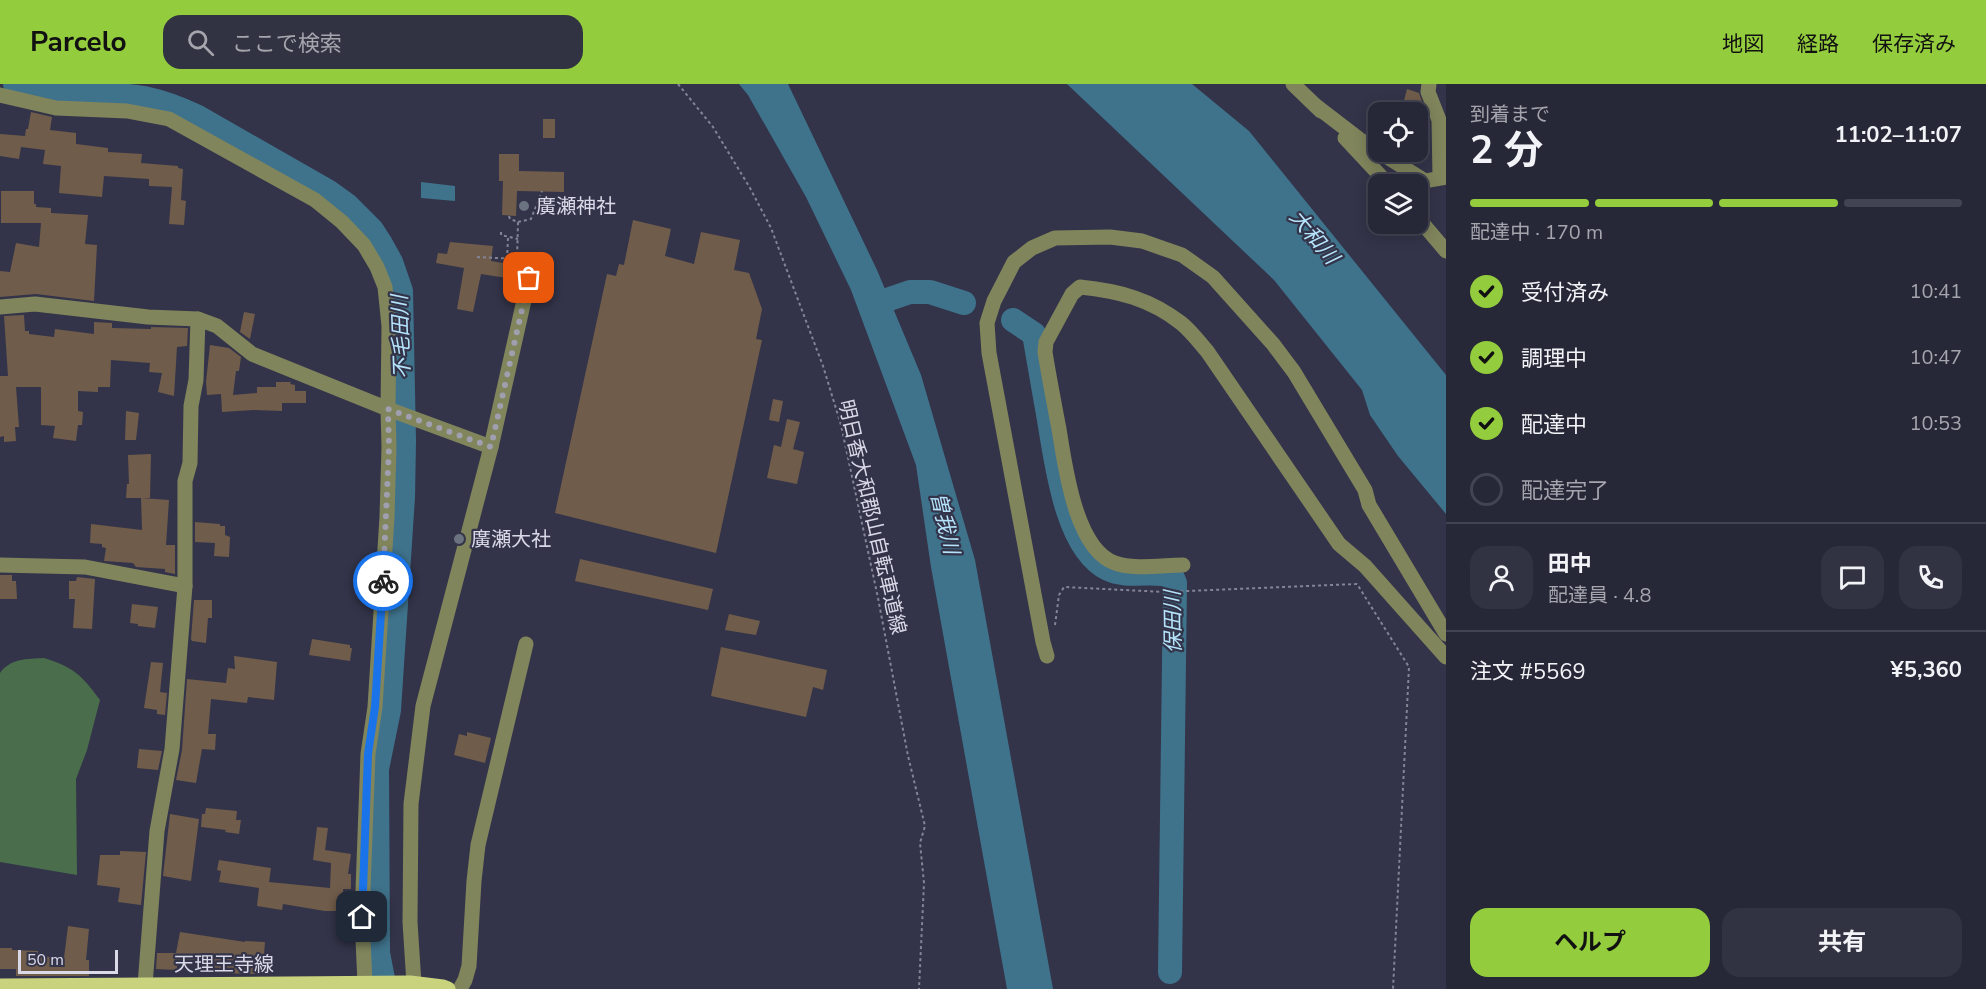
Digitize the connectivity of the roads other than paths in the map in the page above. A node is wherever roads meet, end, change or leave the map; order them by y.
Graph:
1 (1293, 84) edge
2 (1429, 84) edge
3 (0, 95) edge
4 (1316, 105) junction
5 (1379, 174) edge
6 (1443, 177) edge
7 (1428, 230) edge
8 (1446, 251) edge
9 (529, 278) road end
10 (0, 307) edge
11 (198, 319) junction
12 (388, 409) junction
13 (491, 447) junction
14 (0, 565) edge
15 (1183, 565) dead end
16 (185, 586) junction
17 (1446, 634) edge
18 (526, 644) dead end
19 (1047, 656) dead end
20 (1446, 657) edge
21 (369, 984) junction
22 (144, 985) junction
23 (0, 986) edge
24 (417, 986) edge
25 (448, 989) edge
26 (460, 989) edge

1 - 4 street
2 - 6 street
3 - 12 street
4 - 5 street
4 - 6 street
7 - 8 street
9 - 13 street
10 - 11 street
11 - 12 street
11 - 16 street
12 - 13 street
12 - 21 street
13 - 24 street
14 - 16 street
15 - 20 street
16 - 22 street
17 - 19 street
18 - 26 street
21 - 22 main road, 天理王寺線
21 - 24 main road, 天理王寺線
22 - 23 main road, 天理王寺線
24 - 25 main road, 天理王寺線

